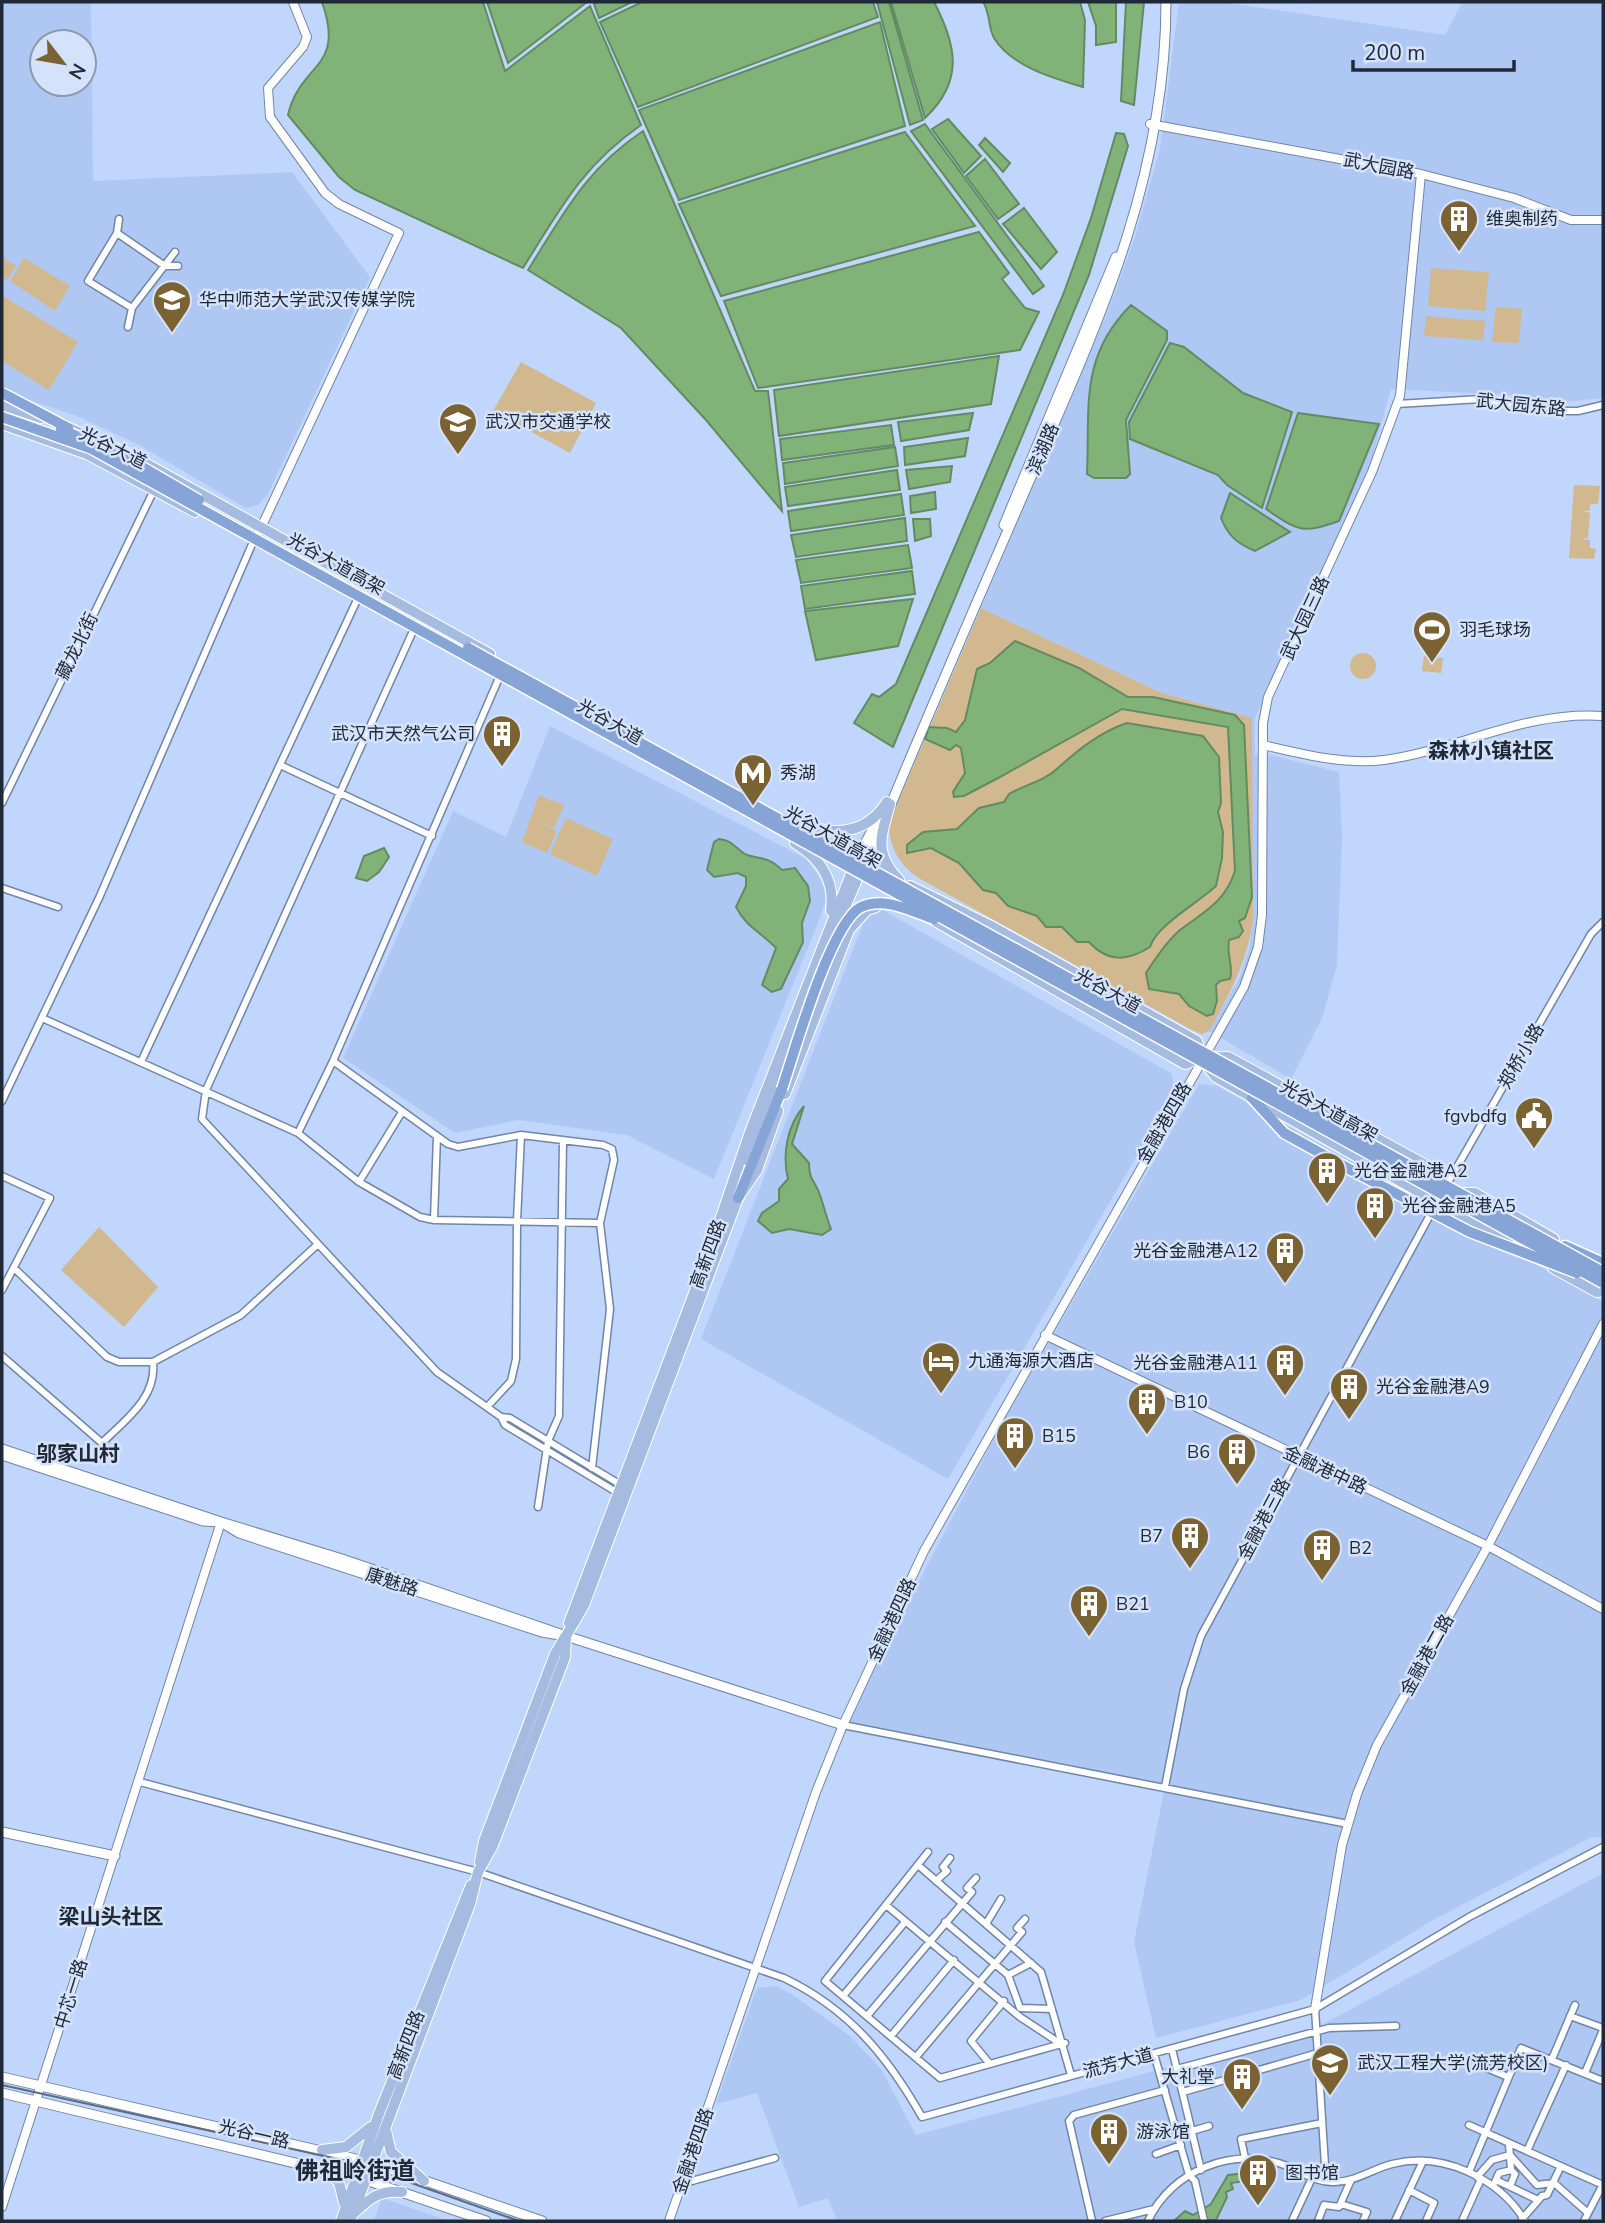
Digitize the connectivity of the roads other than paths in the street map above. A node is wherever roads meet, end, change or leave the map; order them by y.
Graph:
1 (293, 2) edge
2 (1164, 2) edge
3 (1152, 124) junction
4 (1421, 174) junction
5 (120, 219) dead end
6 (1603, 220) edge
7 (117, 233) junction
8 (175, 252) dead end
9 (178, 266) dead end
10 (165, 267) junction
11 (78, 281) dead end
12 (88, 281) junction
13 (132, 307) junction
14 (128, 327) dead end
15 (2, 393) edge
16 (1397, 404) junction
17 (1603, 405) edge
18 (2, 407) edge
19 (2, 417) edge
20 (2, 424) edge
21 (102, 446) junction
22 (153, 490) junction
23 (261, 527) junction
24 (253, 542) junction
25 (357, 600) junction
26 (413, 631) junction
27 (499, 678) junction
28 (1603, 716) edge
29 (1262, 744) junction
30 (280, 765) junction
31 (4, 791) edge
32 (341, 793) junction
33 (2, 803) edge
34 (888, 803) junction
35 (786, 820) junction
36 (432, 836) junction
37 (795, 843) junction
38 (863, 858) junction
39 (855, 875) junction
40 (899, 880) junction
41 (2, 888) edge
42 (58, 907) dead end
43 (924, 914) junction
44 (1603, 922) edge
45 (829, 927) junction
46 (985, 942) junction
47 (42, 1018) junction
48 (1201, 1058) junction
49 (333, 1061) junction
50 (141, 1062) junction
51 (206, 1090) junction
52 (1252, 1098) junction
53 (2, 1101) edge
54 (402, 1112) junction
55 (298, 1133) junction
56 (521, 1135) junction
57 (436, 1136) junction
58 (563, 1140) junction
59 (2, 1176) edge
60 (359, 1182) junction
61 (1442, 1193) junction
62 (738, 1198) junction
63 (433, 1220) junction
64 (517, 1221) junction
65 (561, 1222) junction
66 (600, 1223) junction
67 (318, 1244) junction
68 (1565, 1246) joint
69 (13, 1268) junction
70 (1602, 1273) edge
71 (2, 1290) edge
72 (1603, 1292) edge
73 (1603, 1324) edge
74 (1045, 1335) junction
75 (2, 1356) edge
76 (153, 1362) junction
77 (487, 1407) junction
78 (501, 1418) junction
79 (548, 1441) junction
80 (2, 1449) edge
81 (547, 1450) junction
82 (2, 1455) edge
83 (1297, 1457) junction
84 (592, 1468) junction
85 (619, 1489) junction
86 (538, 1507) dead end
87 (220, 1522) junction
88 (1488, 1546) junction
89 (1603, 1608) edge
90 (566, 1636) junction
91 (843, 1725) junction
92 (140, 1782) junction
93 (1165, 1787) junction
94 (1348, 1824) junction
95 (2, 1834) edge
96 (1603, 1847) edge
97 (928, 1852) dead end
98 (114, 1858) junction
99 (950, 1858) dead end
100 (918, 1865) junction
101 (478, 1872) junction
102 (976, 1878) dead end
103 (936, 1881) junction
104 (1001, 1899) dead end
105 (961, 1903) junction
106 (886, 1905) junction
107 (1025, 1919) dead end
108 (905, 1922) junction
109 (945, 1922) junction
110 (986, 1924) junction
111 (930, 1940) junction
112 (1010, 1945) junction
113 (1039, 1959) dead end
114 (954, 1960) junction
115 (995, 1964) junction
116 (1033, 1965) junction
117 (756, 1968) junction
118 (1008, 1975) junction
119 (979, 1982) junction
120 (843, 1996) junction
121 (1004, 2001) junction
122 (1575, 2005) dead end
123 (1052, 2009) junction
124 (1315, 2009) junction
125 (867, 2016) junction
126 (1570, 2016) junction
127 (1396, 2026) dead end
128 (1603, 2029) edge
129 (1316, 2031) junction
130 (891, 2036) junction
131 (1063, 2044) junction
132 (1172, 2049) junction
133 (1318, 2053) junction
134 (1154, 2054) junction
135 (916, 2057) junction
136 (1552, 2059) junction
137 (989, 2063) junction
138 (1566, 2065) junction
139 (1482, 2066) dead end
140 (1177, 2069) junction
141 (1585, 2073) junction
142 (1071, 2076) junction
143 (2, 2077) edge
144 (1508, 2077) junction
145 (1603, 2081) edge
146 (40, 2086) junction
147 (1165, 2091) junction
148 (1183, 2092) junction
149 (2, 2093) edge
150 (36, 2101) junction
151 (380, 2112) junction
152 (1322, 2123) junction
153 (386, 2125) junction
154 (1469, 2125) dead end
155 (1209, 2126) dead end
156 (1192, 2131) junction
157 (1485, 2133) junction
158 (1509, 2144) junction
159 (1181, 2145) junction
160 (322, 2150) junction
161 (1527, 2151) junction
162 (1156, 2154) dead end
163 (1510, 2155) junction
164 (775, 2158) dead end
165 (1245, 2158) junction
166 (362, 2160) junction
167 (1423, 2161) junction
168 (373, 2163) junction
169 (1561, 2166) junction
170 (1201, 2168) junction
171 (321, 2169) junction
172 (1511, 2170) junction
173 (1469, 2172) junction
174 (361, 2178) junction
175 (1192, 2178) junction
176 (1312, 2178) junction
177 (1479, 2178) junction
178 (1351, 2180) junction
179 (424, 2181) junction
180 (1326, 2181) junction
181 (1494, 2183) junction
182 (1553, 2183) junction
183 (681, 2184) junction
184 (1603, 2185) edge
185 (1510, 2186) junction
186 (1409, 2190) junction
187 (402, 2192) junction
188 (1538, 2200) junction
189 (1341, 2204) junction
190 (2, 2207) edge
191 (1154, 2209) junction
192 (1588, 2213) junction
193 (346, 2219) edge
194 (1523, 2220) edge
195 (486, 2221) edge
196 (542, 2221) edge
197 (669, 2221) edge
198 (1091, 2221) edge
199 (1105, 2221) edge
200 (1148, 2221) edge
201 (1205, 2221) edge
202 (1292, 2221) edge
203 (1318, 2221) edge
204 (1363, 2221) edge
205 (1395, 2221) edge
206 (1426, 2221) edge
207 (1462, 2221) edge
208 (1584, 2221) edge

1 - 23 street
2 - 3 main road, 滨湖路
3 - 4 street, 武大园路
3 - 34 main road, 滨湖路
4 - 6 street, 武大园路
4 - 16 street, 武大园三路
5 - 7 street
7 - 10 street
7 - 12 street
8 - 10 street
9 - 10 street
10 - 13 street
11 - 12 street
12 - 13 street
13 - 14 street
15 - 21 highway, bridge
16 - 17 street, 武大园东路
16 - 29 street, 武大园三路
18 - 21 highway, 光谷大道高架, bridge
18 - 23 main road, 光谷大道
19 - 46 highway, 光谷大道高架, bridge
20 - 22 main road, 光谷大道
21 - 70 highway, 光谷大道高架, bridge
22 - 24 main road, 光谷大道
22 - 31 street, 藏龙北街
23 - 24 street
23 - 35 main road, 光谷大道
24 - 25 main road, 光谷大道
24 - 47 street
25 - 26 main road, 光谷大道
25 - 30 street
26 - 27 main road, 光谷大道
26 - 32 street
27 - 36 street
27 - 37 main road, 光谷大道
28 - 29 street
29 - 48 street, 武大园三路
30 - 32 street
30 - 50 street
31 - 33 street, 藏龙北街
32 - 36 street
32 - 51 street
34 - 35 main road
34 - 38 main road, 滨湖路
34 - 40 main road
35 - 38 main road, 光谷大道
36 - 49 street
37 - 39 main road, 光谷大道
37 - 45 main road
38 - 39 main road, 滨湖路
38 - 40 main road, 光谷大道
39 - 43 main road, 光谷大道
39 - 45 main road, 高新四路
39 - 62 main road, 高新四路
40 - 48 main road, 光谷大道
41 - 42 street
43 - 48 main road, 光谷大道
43 - 62 main road, 高新四路
44 - 61 street, 郑桥小路
45 - 85 main road, 高新四路
46 - 62 highway, bridge
46 - 70 highway, 光谷大道高架, bridge
47 - 50 street
47 - 53 street
48 - 52 main road, 光谷大道
48 - 61 main road, 光谷大道
48 - 74 street, 金融港四路
49 - 54 street
49 - 55 street
50 - 51 street
51 - 55 street
51 - 67 street
52 - 61 main road, 光谷大道
52 - 70 highway, bridge
54 - 57 street
54 - 60 street
55 - 60 street
56 - 57 street
56 - 58 street
56 - 64 street
57 - 63 street
58 - 65 street
58 - 66 street
59 - 69 street
60 - 63 street
61 - 68 main road, 光谷大道
61 - 72 main road, 光谷大道
61 - 83 street, 金融港三路
62 - 90 main road, 高新四路
63 - 64 street
64 - 65 street
64 - 77 street
65 - 66 street
65 - 79 street
66 - 84 street
67 - 76 street
67 - 77 street
68 - 70 highway
69 - 71 street
69 - 76 street
73 - 88 street, 金融港二路
74 - 83 street, 金融港中路
74 - 91 street, 金融港四路
75 - 76 street
77 - 78 street
78 - 79 street
78 - 81 street
79 - 81 street
79 - 84 street
80 - 87 main road, 康魅路
81 - 85 street
81 - 86 street
82 - 87 main road, 康魅路
83 - 88 street, 金融港中路
83 - 93 street, 金融港三路
84 - 85 street
85 - 90 main road, 高新四路
87 - 90 main road, 康魅路
87 - 92 street, 中芯一路
88 - 89 street, 金融港中路
88 - 94 street, 金融港二路
90 - 91 main road, 康魅路
90 - 101 main road, 高新四路
91 - 93 street
91 - 117 street, 金融港四路
92 - 98 street, 中芯一路
92 - 101 street
93 - 94 street
94 - 124 street, 金融港二路
95 - 98 main road
96 - 124 street, 流芳大道
97 - 100 street
98 - 146 street, 中芯一路
99 - 103 street
100 - 103 street
100 - 106 street
101 - 117 street
101 - 151 main road, 高新四路
101 - 153 main road, 高新四路
102 - 105 street
103 - 105 street
104 - 110 street
105 - 109 street
105 - 110 street
106 - 108 street
106 - 120 street
107 - 112 street
108 - 111 street
108 - 120 street
109 - 111 street
109 - 115 street
110 - 112 street
111 - 114 street
111 - 125 street
112 - 115 street
112 - 116 street
113 - 116 street
114 - 119 street
114 - 130 street
115 - 118 street
115 - 119 street
116 - 118 street
116 - 123 street
117 - 142 street, 流芳大道
117 - 183 street, 金融港四路
118 - 123 street
119 - 121 street
119 - 135 street
120 - 125 street
121 - 131 street
121 - 137 street
122 - 126 street
123 - 131 street
124 - 129 street
124 - 132 street, 流芳大道
125 - 130 street
126 - 128 street
126 - 136 street
127 - 129 street
128 - 141 street
129 - 133 street
129 - 140 street
130 - 135 street
131 - 137 street
131 - 142 street
132 - 134 street, 流芳大道
132 - 140 street
133 - 148 street
133 - 152 street
134 - 142 street, 流芳大道
134 - 147 street
135 - 137 street
136 - 138 street
136 - 144 street
138 - 141 street
138 - 161 street
139 - 144 street
140 - 148 street
141 - 145 street
143 - 146 main road, 光谷一路
144 - 157 street
146 - 150 street, 中芯一路
146 - 160 main road, 光谷一路
147 - 159 street
147 - 198 street
148 - 156 street
149 - 150 main road, 光谷一路
150 - 171 main road, 光谷一路
150 - 190 street, 中芯一路
151 - 160 main road
151 - 166 main road, 高新四路
152 - 165 street
152 - 180 street
153 - 168 main road, 高新四路
153 - 179 main road
154 - 157 street
155 - 156 street
156 - 170 street
157 - 158 street
157 - 173 street
158 - 161 street
158 - 163 street
159 - 162 street
159 - 175 street
160 - 166 main road, 光谷一路
161 - 169 street
163 - 172 street
163 - 177 street
163 - 182 street
164 - 183 street
165 - 170 street
165 - 176 street
166 - 168 main road, 光谷一路
166 - 174 main road, 高新四路
167 - 173 street
167 - 178 street
167 - 186 street
168 - 174 main road, 高新四路
168 - 179 main road, 光谷一路
169 - 182 street
169 - 184 street
170 - 175 street
171 - 174 main road, 光谷一路
171 - 193 main road
172 - 181 street
172 - 185 street
173 - 177 street
174 - 187 main road, 光谷一路
174 - 193 main road, 高新四路
175 - 191 street
175 - 201 street
176 - 180 street
176 - 202 street
177 - 181 street
177 - 207 street
178 - 180 street
178 - 189 street
179 - 196 main road, 光谷一路
181 - 185 street
181 - 194 street
182 - 188 street
182 - 192 street
183 - 197 street, 金融港四路
184 - 192 street
185 - 188 street
186 - 205 street
186 - 206 street
187 - 193 main road
187 - 195 main road, 光谷一路
188 - 194 street
189 - 203 street
189 - 204 street
191 - 199 street
191 - 200 street
192 - 208 street

